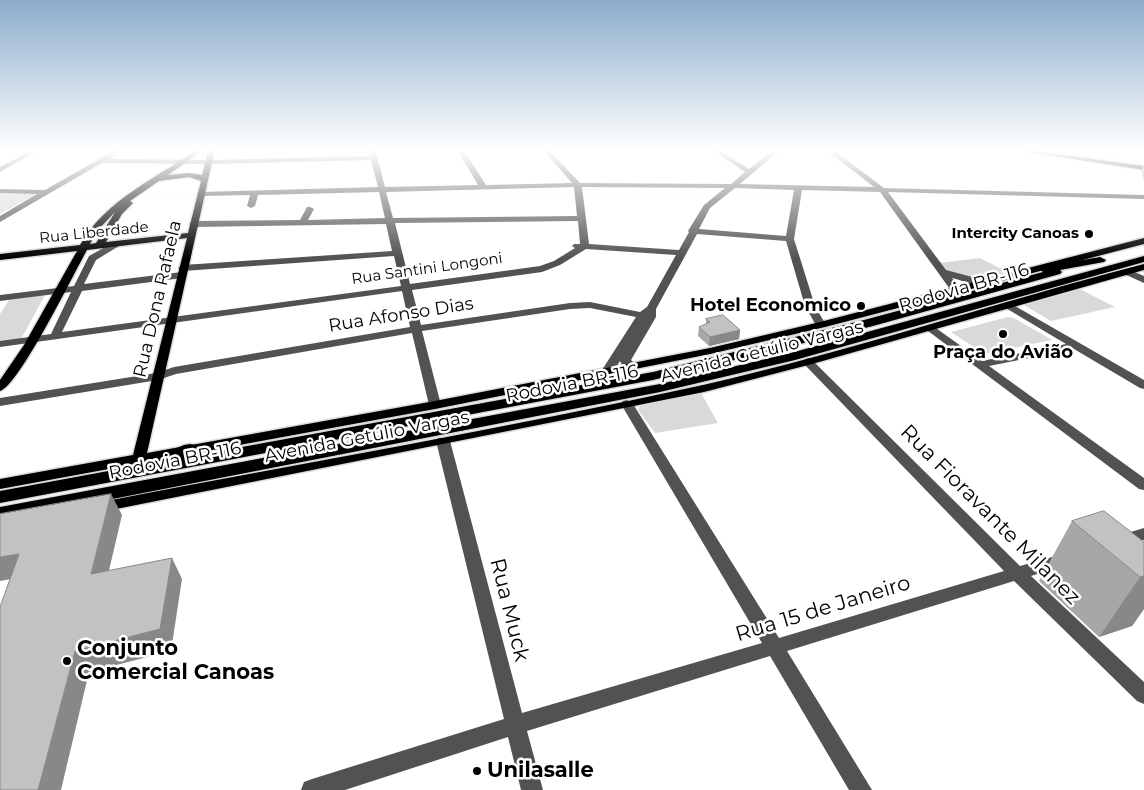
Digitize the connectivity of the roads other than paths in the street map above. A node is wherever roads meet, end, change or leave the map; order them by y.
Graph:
1 (57, 186) edge
2 (145, 186) edge
3 (157, 186) edge
4 (203, 186) edge
5 (381, 186) edge
6 (578, 186) junction
7 (732, 186) junction
8 (877, 186) edge
9 (484, 188) joint
10 (798, 188) junction
11 (382, 190) junction
12 (882, 190) junction
13 (0, 192) edge
14 (47, 192) junction
15 (255, 192) junction
16 (201, 194) junction
17 (1144, 197) edge
18 (251, 206) dead end
19 (310, 209) dead end
20 (581, 218) junction
21 (0, 219) edge
22 (390, 221) junction
23 (303, 222) junction
24 (193, 224) junction
25 (692, 231) junction
26 (190, 236) junction
27 (790, 239) junction
28 (1144, 241) edge
29 (116, 244) junction
30 (99, 246) junction
31 (585, 246) junction
32 (84, 248) junction
33 (1144, 248) edge
34 (49, 251) junction
35 (398, 253) junction
36 (682, 253) junction
37 (0, 257) edge
38 (1144, 259) edge
39 (76, 261) junction
40 (1096, 266) junction
41 (1144, 267) edge
42 (183, 271) junction
43 (943, 272) junction
44 (1023, 272) junction
45 (1127, 272) junction
46 (1144, 280) edge
47 (989, 281) junction
48 (406, 287) junction
49 (78, 288) junction
50 (1059, 289) junction
51 (60, 290) junction
52 (956, 290) junction
53 (1, 299) edge
54 (1008, 304) junction
55 (900, 305) junction
56 (648, 313) junction
57 (171, 320) junction
58 (868, 323) junction
59 (821, 326) junction
60 (929, 328) junction
61 (416, 329) junction
62 (55, 336) junction
63 (33, 340) junction
64 (0, 344) edge
65 (1076, 345) junction
66 (808, 362) junction
67 (979, 365) junction
68 (633, 367) junction
69 (606, 373) junction
70 (158, 376) junction
71 (653, 376) junction
72 (1144, 385) edge
73 (0, 387) edge
74 (0, 402) edge
75 (627, 404) junction
76 (435, 405) junction
77 (580, 414) junction
78 (364, 418) junction
79 (471, 425) junction
80 (443, 441) junction
81 (190, 449) joint
82 (137, 465) junction
83 (0, 484) edge
84 (1144, 485) edge
85 (0, 497) edge
86 (0, 514) edge
87 (0, 526) edge
88 (1144, 534) edge
89 (1103, 547) edge
90 (1075, 556) dead end
91 (1018, 575) junction
92 (774, 648) junction
93 (1144, 695) edge
94 (515, 726) junction
95 (312, 790) edge
96 (532, 790) edge
97 (861, 790) edge

1 - 14 street
2 - 32 main road
3 - 30 main road
4 - 16 main road, Rua Dona Rafaela
5 - 11 street
6 - 7 street
6 - 9 street
6 - 20 street
7 - 10 street
7 - 25 street
8 - 12 street
9 - 11 street
10 - 12 street
10 - 27 street
11 - 15 street
11 - 22 street
12 - 17 street
12 - 43 street
13 - 14 street
14 - 21 street
15 - 16 street
15 - 18 street
16 - 24 main road, Rua Dona Rafaela
19 - 23 street
20 - 22 street
20 - 31 street
22 - 23 street
22 - 35 street
23 - 24 street
24 - 26 main road, Rua Dona Rafaela
25 - 27 street
25 - 36 street
26 - 29 main road, Rua Liberdade
26 - 42 main road, Rua Dona Rafaela
27 - 59 street
28 - 44 main road, Avenida Getúlio Vargas
29 - 30 main road, Rua Liberdade
29 - 49 street
30 - 32 main road, Rua Liberdade
31 - 36 street
31 - 48 street, Rua Santini Longoni
32 - 34 main road, Rua Liberdade
32 - 39 main road
33 - 40 highway, Rodovia BR-116
34 - 37 main road, Rua Liberdade
34 - 39 main road
35 - 42 street
35 - 48 street
36 - 56 street
38 - 40 highway, Rodovia BR-116
39 - 51 main road
40 - 44 highway
40 - 50 highway
40 - 58 highway, Rodovia BR-116
40 - 79 highway, Rodovia BR-116
41 - 45 main road, Avenida Getúlio Vargas
42 - 49 street
42 - 57 main road, Rua Dona Rafaela
43 - 47 street
43 - 52 street
44 - 47 main road, Avenida Getúlio Vargas
45 - 46 street
45 - 50 main road, Avenida Getúlio Vargas
47 - 52 main road, Avenida Getúlio Vargas
48 - 57 street, Rua Santini Longoni
48 - 61 street
49 - 51 street
49 - 62 street
50 - 54 main road, Avenida Getúlio Vargas
51 - 53 street
51 - 63 main road
52 - 55 main road, Avenida Getúlio Vargas
54 - 60 main road, Avenida Getúlio Vargas
54 - 65 street
55 - 58 highway
55 - 59 main road, Avenida Getúlio Vargas
56 - 61 street, Rua Afonso Dias
56 - 68 street
56 - 69 street
57 - 62 street, Rua Santini Longoni
57 - 70 main road, Rua Dona Rafaela
58 - 71 highway, Rodovia BR-116
59 - 68 main road, Avenida Getúlio Vargas
60 - 66 main road, Avenida Getúlio Vargas
60 - 67 street
61 - 70 street, Rua Afonso Dias
61 - 76 street
62 - 63 street, Rua Santini Longoni
63 - 64 street, Rua Santini Longoni
63 - 73 main road
65 - 67 street
65 - 72 street
66 - 75 main road, Avenida Getúlio Vargas
66 - 91 street, Rua Fioravante Milanez
67 - 84 street
68 - 69 main road, Avenida Getúlio Vargas
69 - 76 main road, Avenida Getúlio Vargas
70 - 74 street, Rua Afonso Dias
70 - 82 main road, Rua Dona Rafaela
71 - 78 highway
71 - 82 highway, Rodovia BR-116
75 - 77 main road, Avenida Getúlio Vargas
75 - 92 street
76 - 78 main road, Avenida Getúlio Vargas
77 - 79 highway
77 - 80 main road, Avenida Getúlio Vargas
78 - 81 main road, Avenida Getúlio Vargas
79 - 86 highway, Rodovia BR-116
80 - 87 main road, Avenida Getúlio Vargas
80 - 94 street, Rua Muck
81 - 82 highway
82 - 83 main road
82 - 85 highway, Rodovia BR-116
88 - 89 street
90 - 91 street, Rua 15 de Janeiro
91 - 92 street, Rua 15 de Janeiro
91 - 93 street, Rua Fioravante Milanez
92 - 94 street, Rua 15 de Janeiro
92 - 97 street
94 - 95 street, Rua 15 de Janeiro
94 - 96 street, Rua Muck

